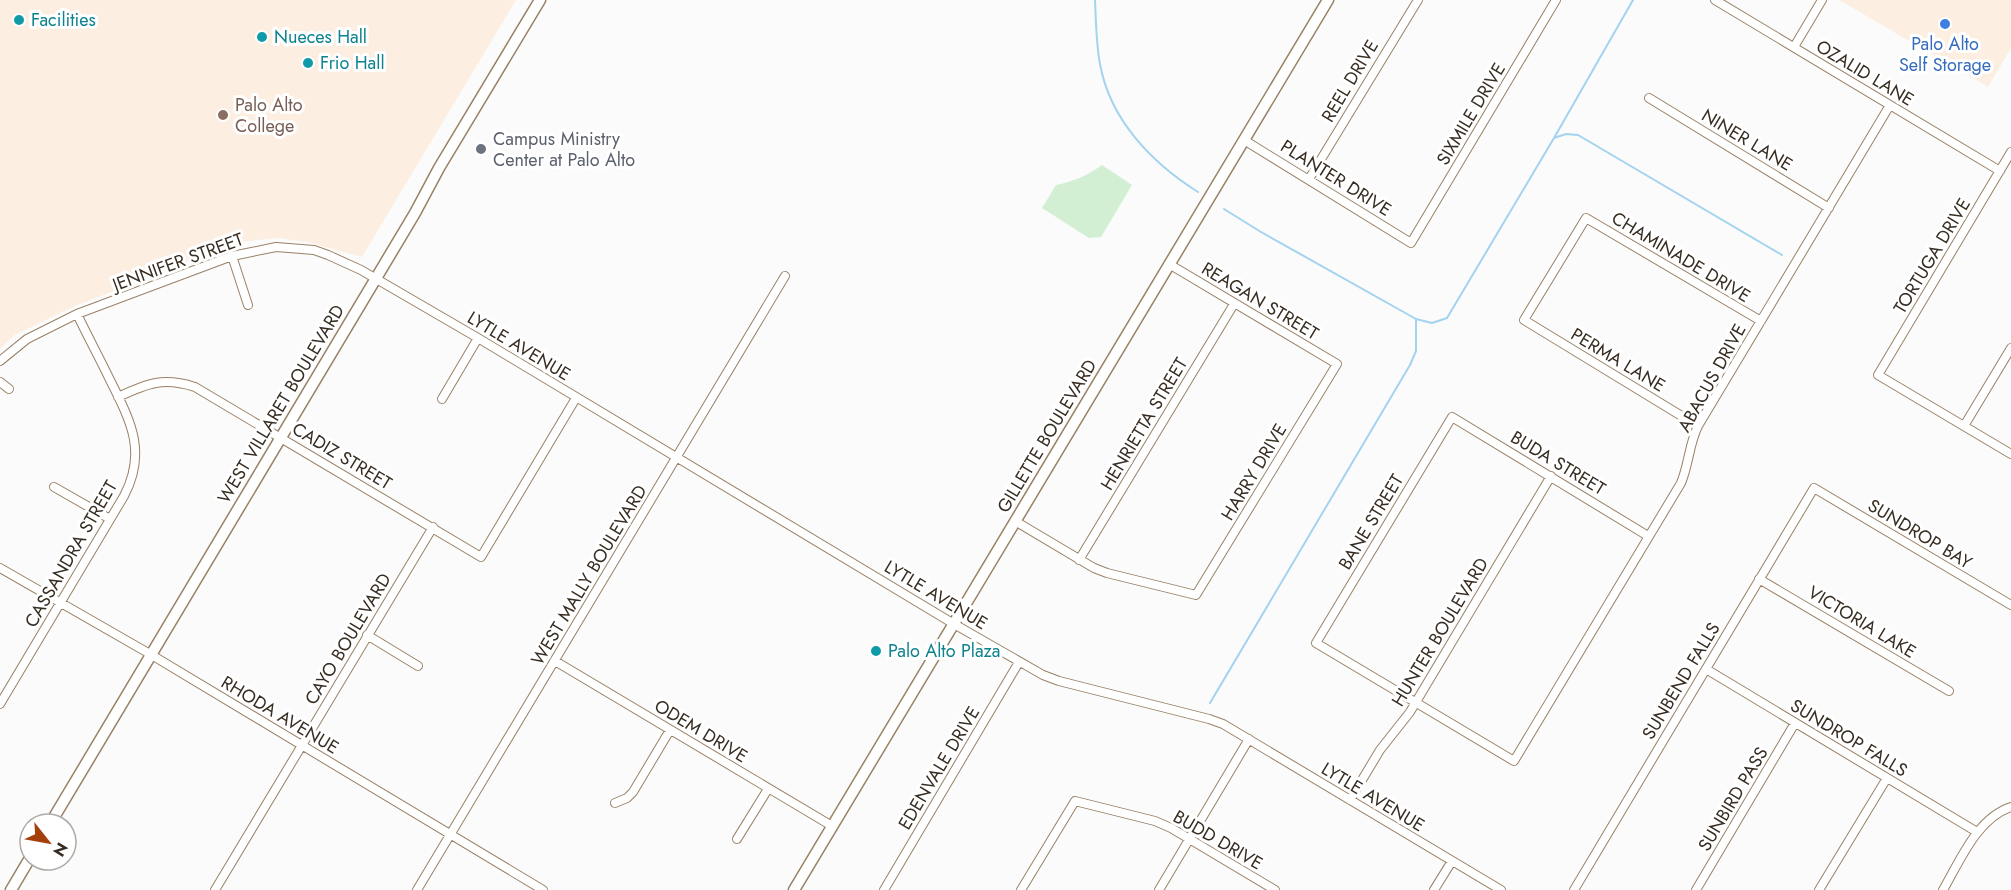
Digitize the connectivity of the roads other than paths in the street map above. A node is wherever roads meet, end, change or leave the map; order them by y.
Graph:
1 (540, 0) edge
2 (1328, 0) edge
3 (1418, 0) edge
4 (1556, 0) edge
5 (1715, 0) edge
6 (1822, 0) edge
7 (1794, 47) junction
8 (1649, 98) dead end
9 (1890, 105) junction
10 (1244, 140) junction
11 (2011, 152) edge
12 (2000, 171) junction
13 (1310, 179) junction
14 (1828, 208) junction
15 (1586, 218) joint
16 (1411, 243) joint
17 (232, 256) junction
18 (1169, 264) junction
19 (785, 276) dead end
20 (375, 279) junction
21 (1234, 304) junction
22 (248, 305) dead end
23 (77, 314) junction
24 (1761, 321) junction
25 (478, 338) junction
26 (2011, 348) edge
27 (0, 361) edge
28 (1337, 364) joint
29 (0, 382) edge
30 (9, 389) dead end
31 (118, 397) junction
32 (576, 398) junction
33 (442, 399) dead end
34 (1452, 417) joint
35 (1698, 426) junction
36 (1964, 426) junction
37 (281, 437) junction
38 (2011, 454) edge
39 (676, 458) junction
40 (1551, 476) junction
41 (54, 487) dead end
42 (1814, 488) joint
43 (110, 519) junction
44 (1015, 521) junction
45 (433, 527) junction
46 (1648, 536) junction
47 (1080, 560) junction
48 (0, 568) edge
49 (1759, 579) junction
50 (60, 602) junction
51 (2011, 605) edge
52 (954, 624) junction
53 (367, 635) junction
54 (150, 654) junction
55 (555, 661) junction
56 (1019, 662) junction
57 (418, 666) dead end
58 (1706, 669) junction
59 (1949, 691) dead end
60 (1416, 702) junction
61 (0, 704) edge
62 (1795, 723) junction
63 (670, 730) junction
64 (1249, 739) junction
65 (301, 745) junction
66 (1887, 778) junction
67 (768, 789) junction
68 (1350, 800) junction
69 (615, 803) dead end
70 (2011, 807) edge
71 (57, 812) edge
72 (832, 826) junction
73 (1977, 832) junction
74 (451, 834) junction
75 (737, 839) dead end
76 (1190, 839) junction
77 (1452, 861) junction
78 (22, 872) edge
79 (11, 890) edge
80 (215, 890) edge
81 (417, 890) edge
82 (543, 890) edge
83 (794, 890) edge
84 (884, 890) edge
85 (1021, 890) edge
86 (1159, 890) edge
87 (1275, 890) edge
88 (1434, 890) edge
89 (1501, 890) edge
90 (1574, 890) edge
91 (1696, 890) edge
92 (1819, 890) edge
93 (1943, 890) edge

1 - 20 main road, WEST VILLARET BOULEVARD
2 - 10 main road, GILLETTE BOULEVARD
3 - 13 street, REEL DRIVE
4 - 16 street, SIXMILE DRIVE
5 - 7 street, OZALID LANE
6 - 7 street
7 - 9 street, OZALID LANE
8 - 14 street, NINER LANE
9 - 12 street, OZALID LANE
9 - 14 street, ABACUS DRIVE
10 - 13 street, PLANTER DRIVE
10 - 18 main road, GILLETTE BOULEVARD
11 - 12 street, TORTUGA DRIVE
12 - 36 street, TORTUGA DRIVE
13 - 16 street, PLANTER DRIVE
14 - 24 street, ABACUS DRIVE
15 - 24 street, CHAMINADE DRIVE
15 - 35 street, PERMA LANE
17 - 20 street, JENNIFER STREET
17 - 22 street
17 - 23 street, JENNIFER STREET
18 - 21 street, REAGAN STREET
18 - 44 main road, GILLETTE BOULEVARD
19 - 39 street, WEST MALLY BOULEVARD
20 - 25 street, LYTLE AVENUE
20 - 37 main road, WEST VILLARET BOULEVARD
21 - 28 street, REAGAN STREET
21 - 47 street, HENRIETTA STREET
23 - 27 street, JENNIFER STREET
23 - 31 street, CASSANDRA STREET
24 - 35 street, ABACUS DRIVE
25 - 32 street, LYTLE AVENUE
25 - 33 street
26 - 36 street
28 - 47 street, HARRY DRIVE
29 - 30 street
31 - 37 street, CADIZ STREET
31 - 43 street, CASSANDRA STREET
32 - 39 street, LYTLE AVENUE
32 - 45 street, CADIZ STREET
34 - 40 street, BUDA STREET
34 - 60 street, BANE STREET
35 - 46 street, ABACUS DRIVE
36 - 38 street
37 - 45 street, CADIZ STREET
37 - 54 main road, WEST VILLARET BOULEVARD
39 - 52 street, LYTLE AVENUE
39 - 55 street, WEST MALLY BOULEVARD
40 - 46 street, BUDA STREET
40 - 60 street, HUNTER BOULEVARD
41 - 43 street
42 - 49 street, SUNBEND FALLS
42 - 51 street, SUNDROP BAY
43 - 50 street, CASSANDRA STREET
44 - 47 street
44 - 52 main road, GILLETTE BOULEVARD
45 - 53 street, CAYO BOULEVARD
46 - 60 street, ABACUS DRIVE
48 - 50 street, RHODA AVENUE
49 - 58 street, SUNBEND FALLS
49 - 59 street, VICTORIA LAKE
50 - 54 street, RHODA AVENUE
50 - 61 street, CASSANDRA STREET
52 - 56 street, LYTLE AVENUE
52 - 72 main road, GILLETTE BOULEVARD
53 - 57 street
53 - 65 street, CAYO BOULEVARD
54 - 65 street, RHODA AVENUE
54 - 71 main road, WEST VILLARET BOULEVARD
55 - 63 street, ODEM DRIVE
55 - 74 street, WEST MALLY BOULEVARD
56 - 64 street, LYTLE AVENUE
56 - 84 street, EDENVALE DRIVE
58 - 62 street, SUNDROP FALLS
58 - 90 street, SUNBEND FALLS
60 - 68 street, HUNTER BOULEVARD
62 - 66 street, SUNDROP FALLS
62 - 91 street, SUNBIRD PASS
63 - 67 street, ODEM DRIVE
63 - 69 street
64 - 68 street, LYTLE AVENUE
64 - 76 street
65 - 74 street, RHODA AVENUE
65 - 80 street, CAYO BOULEVARD
66 - 73 street, SUNDROP FALLS
66 - 92 street
67 - 72 street, ODEM DRIVE
67 - 75 street
68 - 77 street, LYTLE AVENUE
70 - 73 street
72 - 83 main road, GILLETTE BOULEVARD
73 - 93 street
74 - 81 street, WEST MALLY BOULEVARD
74 - 82 street, RHODA AVENUE
76 - 85 street, BUDD DRIVE
76 - 86 street
76 - 87 street, BUDD DRIVE
77 - 88 street
77 - 89 street, LYTLE AVENUE
78 - 79 main road

